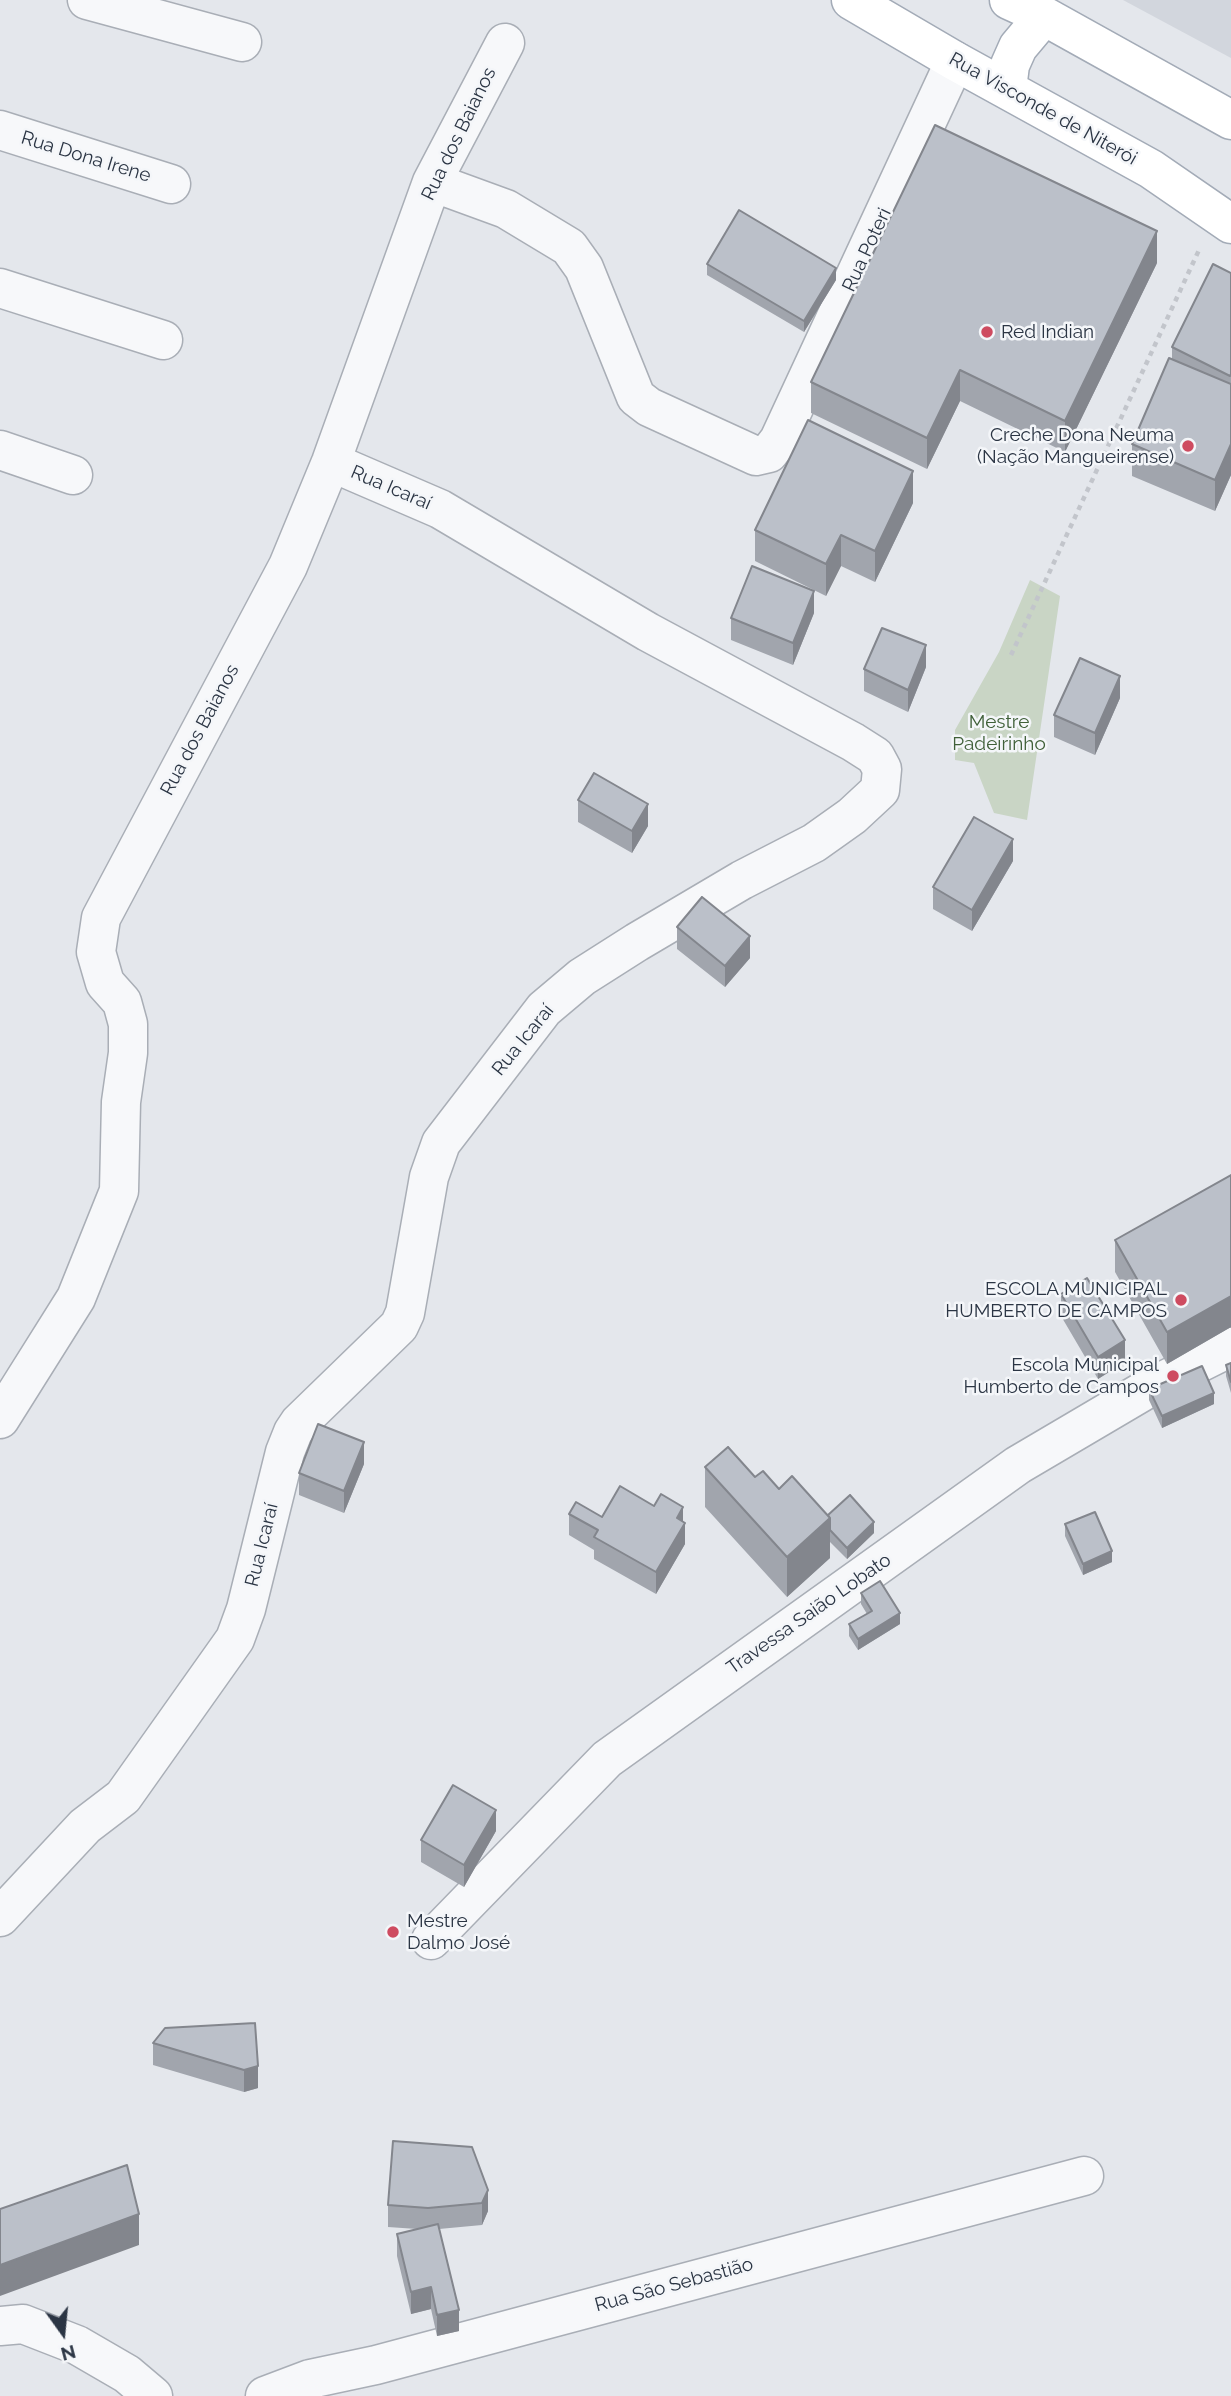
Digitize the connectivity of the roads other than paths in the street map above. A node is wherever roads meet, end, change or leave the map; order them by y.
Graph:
1 (87, 0) edge
2 (851, 0) edge
3 (1009, 0) edge
4 (1044, 16) junction
5 (242, 43) dead end
6 (505, 43) dead end
7 (955, 61) junction
8 (1007, 89) junction
9 (1231, 120) edge
10 (0, 130) edge
11 (432, 182) junction
12 (171, 184) dead end
13 (1223, 219) edge
14 (0, 288) edge
15 (163, 340) dead end
16 (0, 450) edge
17 (331, 462) junction
18 (73, 475) dead end
19 (1231, 1347) edge
20 (0, 1419) edge
21 (0, 1917) edge
22 (431, 1940) dead end
23 (1084, 2176) dead end
24 (0, 2326) edge
25 (153, 2396) edge
26 (265, 2396) edge

1 - 5 street
2 - 7 main road, Rua Visconde de Niterói
3 - 4 main road
4 - 8 main road
4 - 9 main road
6 - 11 street, Rua dos Baianos
7 - 8 main road, Rua Visconde de Niterói
7 - 11 street, Rua Poteri
8 - 13 main road, Rua Visconde de Niterói
10 - 12 street, Rua Dona Irene
11 - 17 street, Rua dos Baianos
14 - 15 street
16 - 18 street
17 - 20 street, Rua dos Baianos
17 - 21 street, Rua Icaraí
19 - 22 street, Travessa Saião Lobato
23 - 26 street, Rua São Sebastião
24 - 25 street

